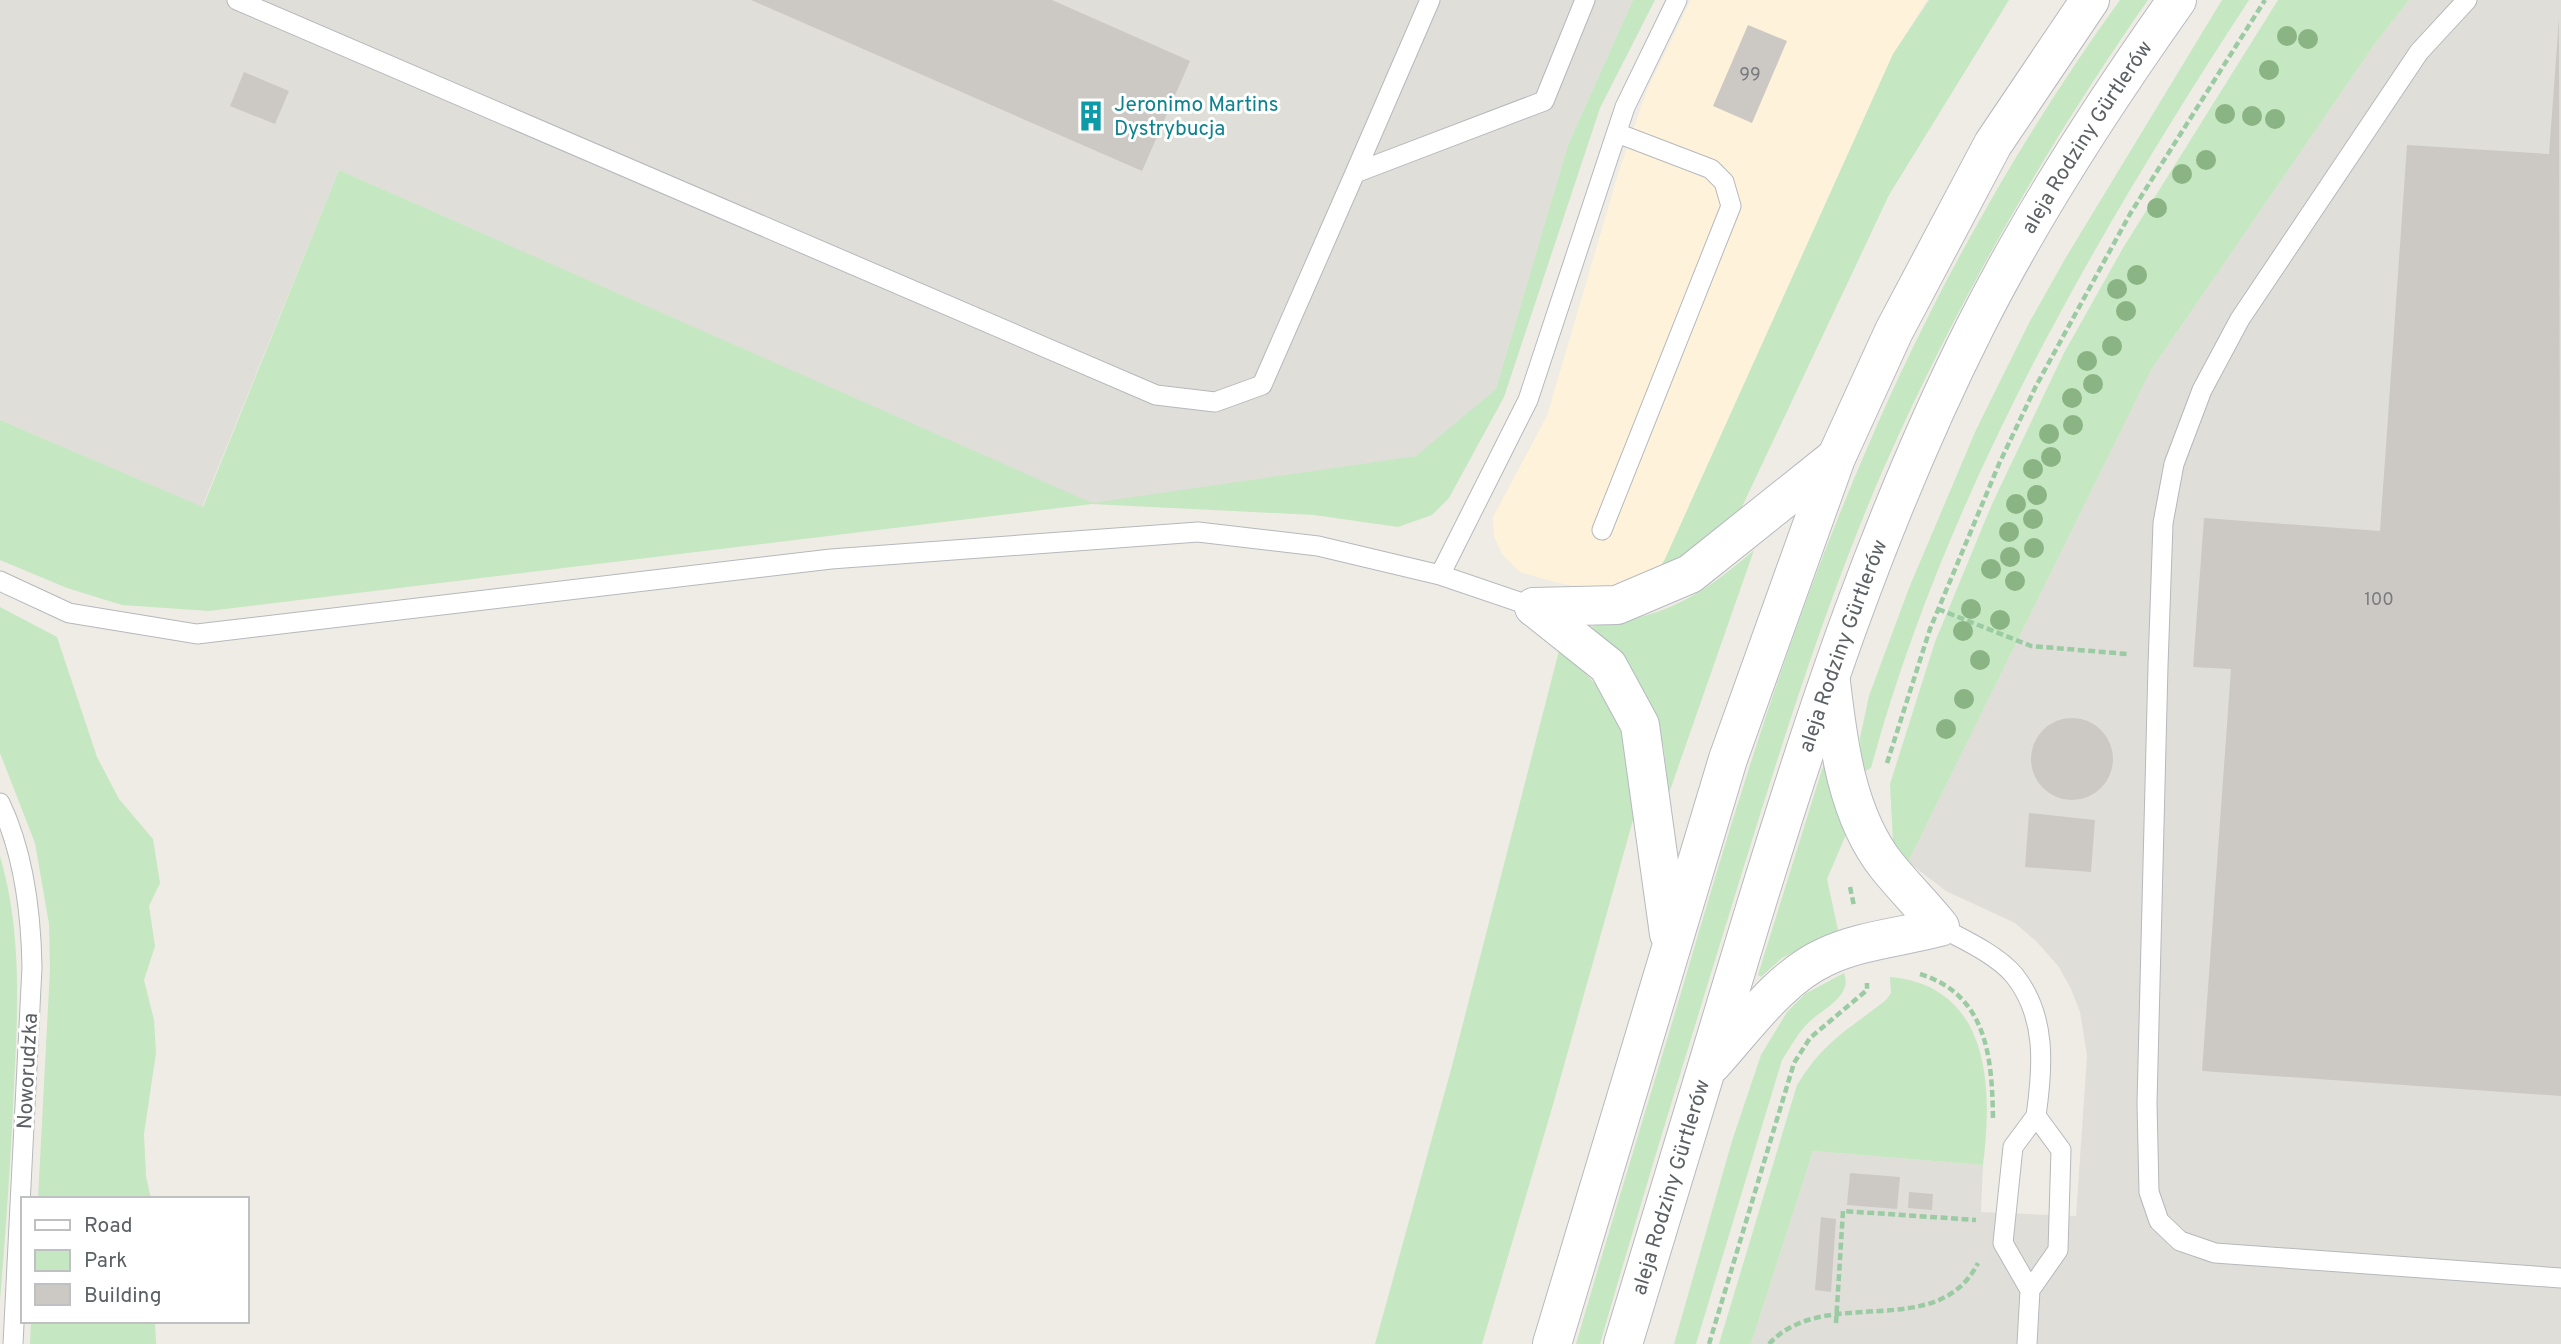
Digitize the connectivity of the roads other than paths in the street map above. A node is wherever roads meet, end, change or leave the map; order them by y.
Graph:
1 (237, 0) edge
2 (1430, 0) edge
3 (1585, 0) edge
4 (1677, 0) edge
5 (2090, 0) edge
6 (2177, 0) edge
7 (2467, 0) edge
8 (1617, 133) junction
9 (1354, 173) junction
10 (1836, 458) junction
11 (1601, 530) dead end
12 (1440, 575) junction
13 (0, 581) edge
14 (1534, 607) junction
15 (1830, 673) junction
16 (0, 803) edge
17 (1940, 928) junction
18 (1670, 947) junction
19 (1703, 1074) junction
20 (2036, 1116) junction
21 (2561, 1278) edge
22 (2029, 1290) junction
23 (13, 1344) edge
24 (1552, 1344) edge
25 (1623, 1344) edge
26 (2027, 1344) edge

1 - 9 lane
2 - 9 lane
3 - 9 lane
4 - 8 lane
5 - 10 main road
6 - 15 main road, aleja Rodziny Gürtlerów
7 - 21 lane
8 - 11 lane
8 - 12 lane
10 - 14 main road
10 - 18 main road
12 - 13 lane
12 - 14 lane
14 - 18 main road
15 - 17 main road
15 - 19 main road, aleja Rodziny Gürtlerów
16 - 23 lane, Noworudzka
17 - 19 main road
17 - 20 lane
18 - 24 main road
19 - 25 main road, aleja Rodziny Gürtlerów
20 - 22 lane
20 - 22 lane
22 - 26 lane

